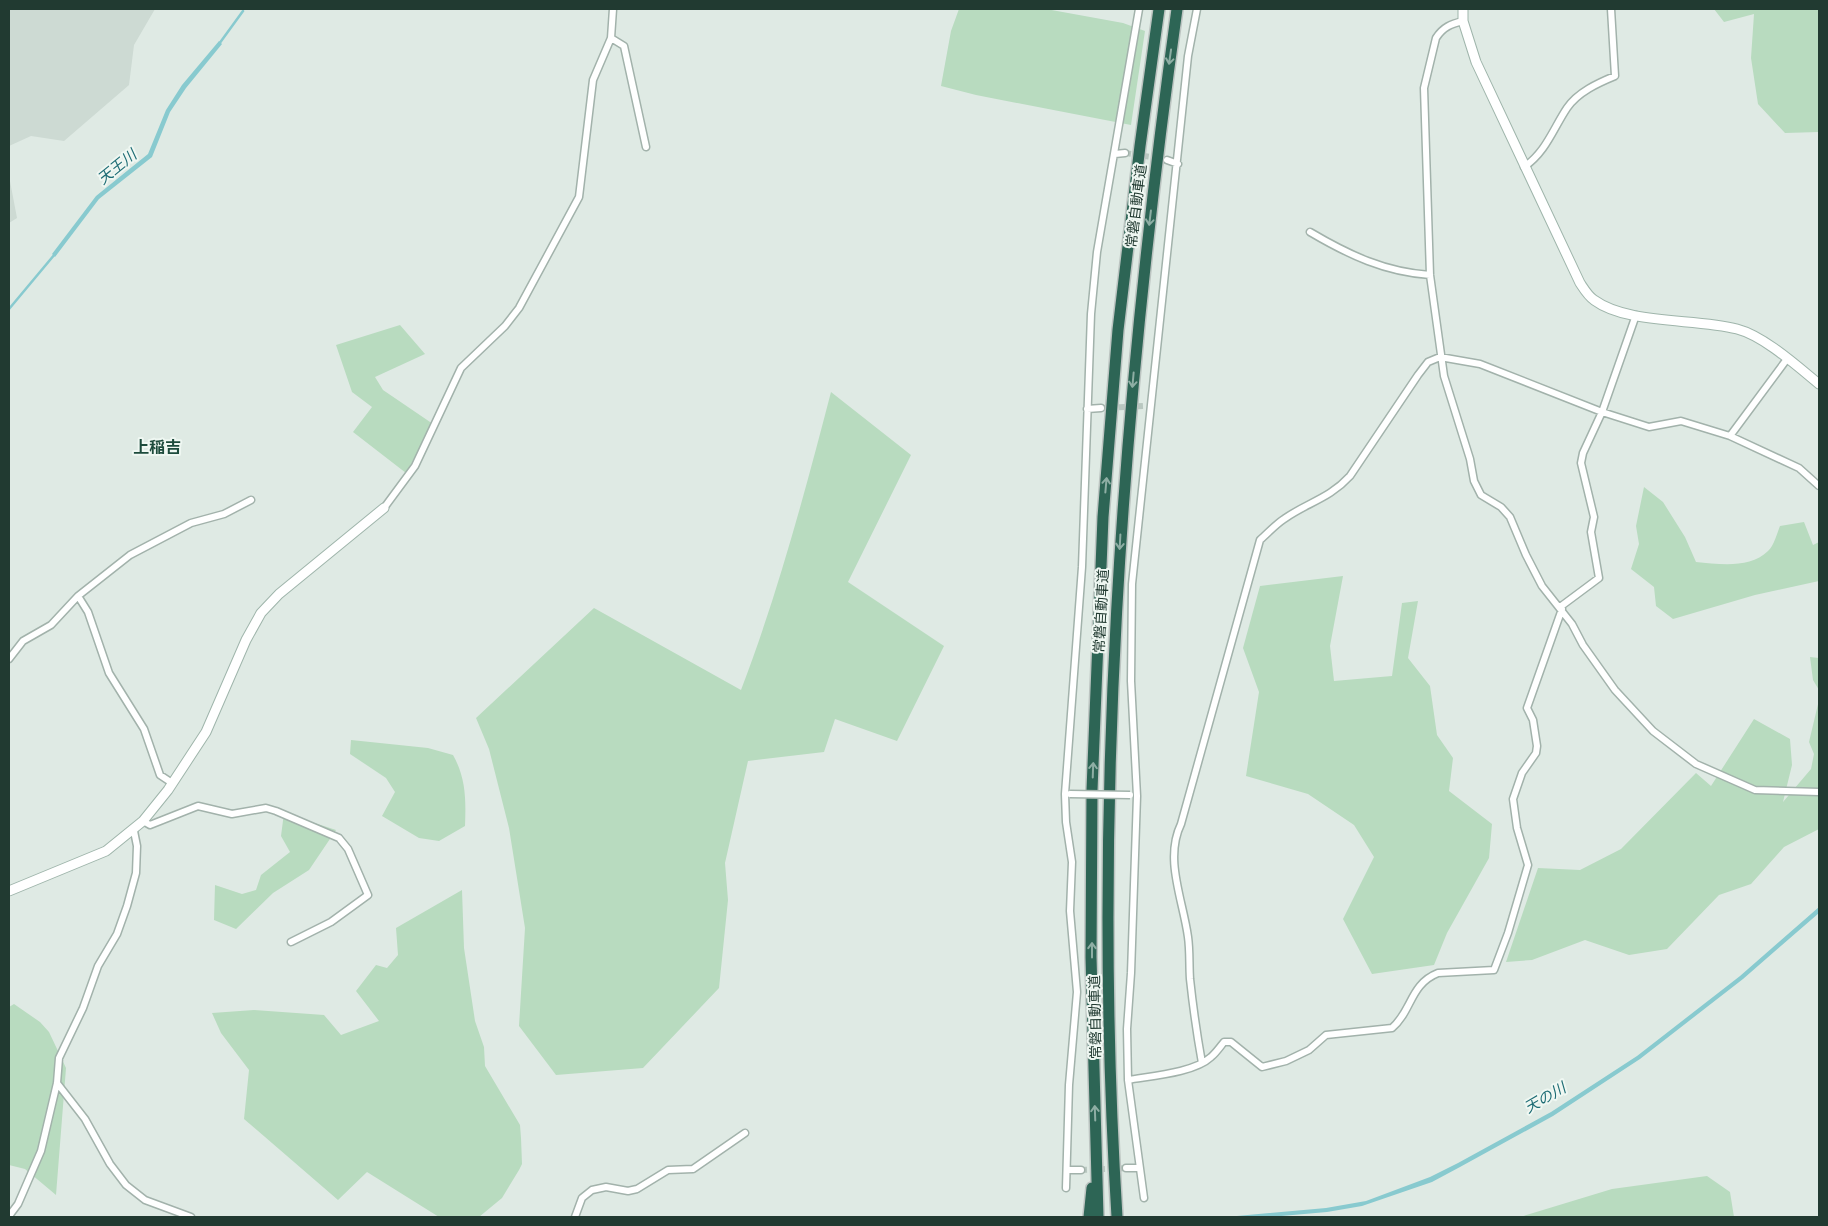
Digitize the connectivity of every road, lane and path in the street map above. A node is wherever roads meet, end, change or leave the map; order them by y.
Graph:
1 (613, 9) edge
2 (1139, 9) edge
3 (1159, 9) edge
4 (1177, 9) edge
5 (1197, 9) edge
6 (1463, 9) edge
7 (1611, 9) edge
8 (1463, 21) junction
9 (611, 38) junction
10 (646, 147) dead end
11 (1125, 153) tunnel mouth
12 (1115, 154) junction
13 (1167, 160) tunnel mouth
14 (1178, 164) junction
15 (1524, 166) junction
16 (1310, 232) dead end
17 (1430, 275) junction
18 (1636, 315) junction
19 (1440, 356) junction
20 (1787, 359) junction
21 (1819, 384) edge
22 (1101, 408) tunnel mouth
23 (1087, 409) junction
24 (1602, 412) junction
25 (1730, 436) junction
26 (1819, 486) edge
27 (252, 500) dead end
28 (384, 508) joint
29 (78, 596) junction
30 (1561, 608) junction
31 (9, 659) edge
32 (172, 783) junction
33 (1819, 792) edge
34 (1068, 794) junction
35 (1134, 796) junction
36 (143, 821) junction
37 (134, 831) junction
38 (9, 891) edge
39 (291, 942) dead end
40 (1202, 1063) junction
41 (1128, 1080) junction
42 (57, 1083) junction
43 (745, 1133) dead end
44 (1096, 1161) junction
45 (1126, 1168) tunnel mouth
46 (1139, 1168) junction
47 (1067, 1170) junction
48 (1081, 1170) tunnel mouth
49 (1066, 1188) dead end
50 (1144, 1198) dead end
51 (9, 1216) edge
52 (190, 1217) edge
53 (575, 1217) edge
54 (1089, 1217) edge
55 (1098, 1217) edge
56 (1117, 1217) edge

1 - 9 street
2 - 12 street
44 -> 3 highway, 常磐自動車道
4 -> 56 highway, 常磐自動車道
5 - 14 street
6 - 8 street
7 - 15 street
8 - 15 street
8 - 17 street
9 - 10 street
9 - 28 street
11 - 12 street
12 - 23 street
13 - 14 street
14 - 35 street
15 - 18 street
16 - 17 street
17 - 19 street
18 - 20 street
18 - 24 street
19 - 24 street
19 - 30 street
19 - 40 street
20 - 21 street
20 - 25 street
22 - 23 street
23 - 34 street
24 - 25 street
24 - 30 street
25 - 26 street
27 - 29 street
28 - 32 street
29 - 31 street
29 - 32 street
30 - 33 street
30 - 40 street
32 - 36 street
34 - 35 street, bridge
34 - 47 street
35 - 41 street
36 - 37 street
36 - 39 street
37 - 38 street
37 - 42 street
40 - 41 street
41 - 46 street
42 - 51 street
42 - 52 street
43 - 53 street
44 - 54 highway
44 - 55 highway, 常磐自動車道
45 - 46 street
46 - 50 street
47 - 48 street
47 - 49 street

